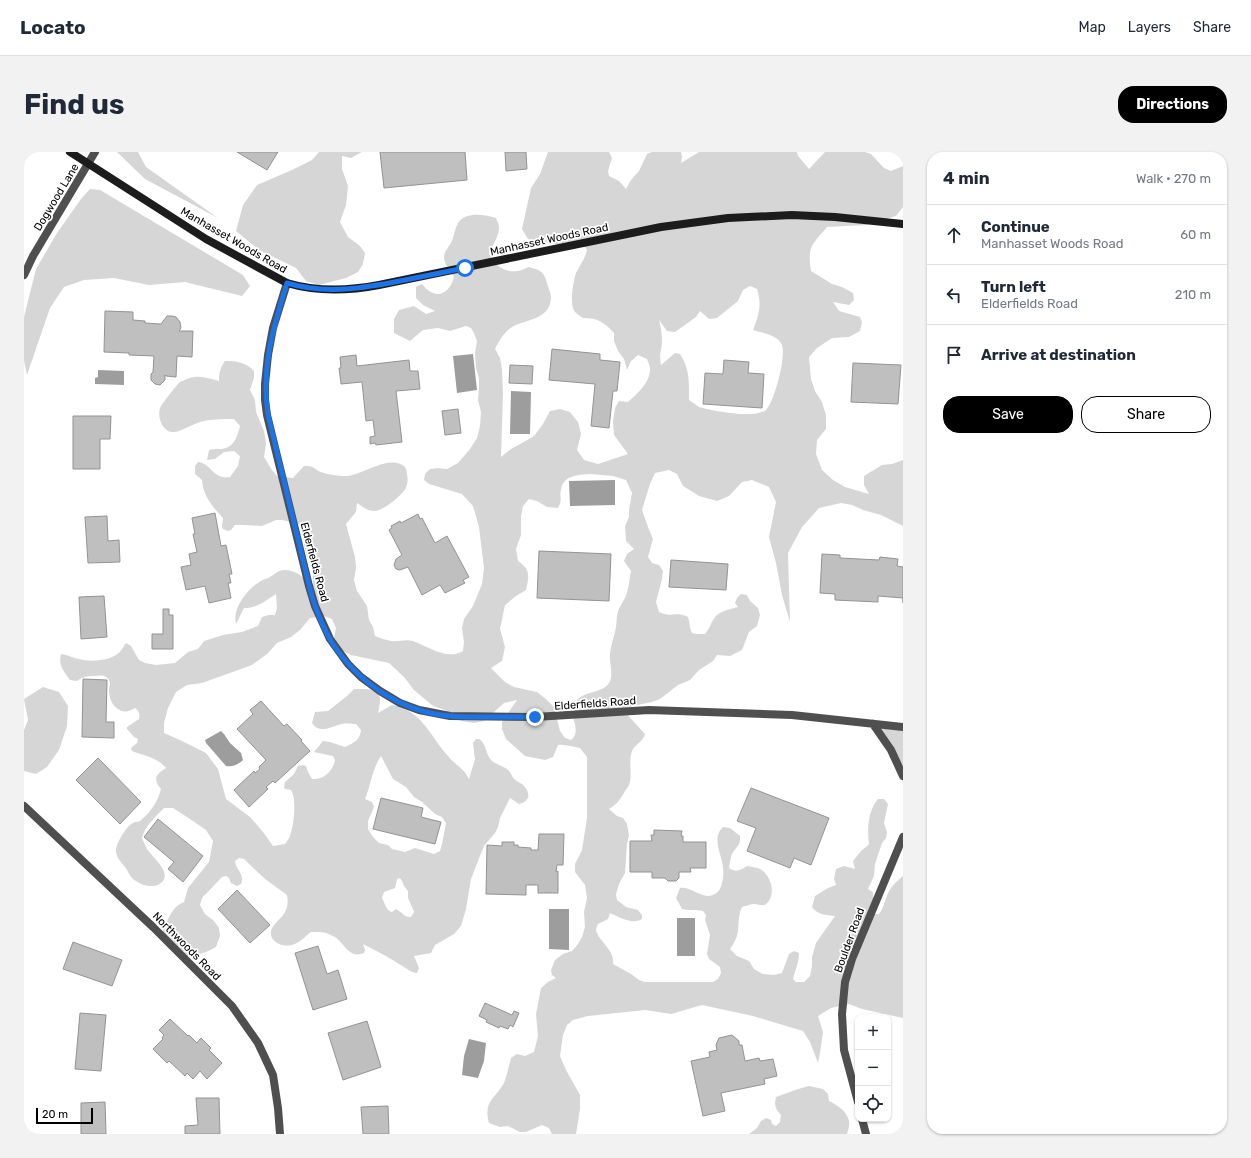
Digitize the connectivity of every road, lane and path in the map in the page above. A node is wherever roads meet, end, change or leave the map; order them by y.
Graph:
1 (70, 152) edge
2 (95, 152) edge
3 (88, 164) junction
4 (903, 224) edge
5 (24, 274) edge
6 (287, 283) junction
7 (872, 724) junction
8 (903, 727) edge
9 (903, 776) edge
10 (24, 806) edge
11 (903, 837) edge
12 (855, 1091) edge
13 (863, 1122) edge
14 (280, 1134) edge
15 (866, 1134) edge

1 - 3 street, Manhasset Woods Road
2 - 3 street, Dogwood Lane
3 - 5 street, Dogwood Lane
3 - 6 street, Manhasset Woods Road
4 - 6 street, Manhasset Woods Road
6 - 7 street, Elderfields Road
7 - 8 street, Elderfields Road
7 - 9 street
10 - 14 street, Northwoods Road
11 - 12 street, Boulder Road
13 - 15 street

